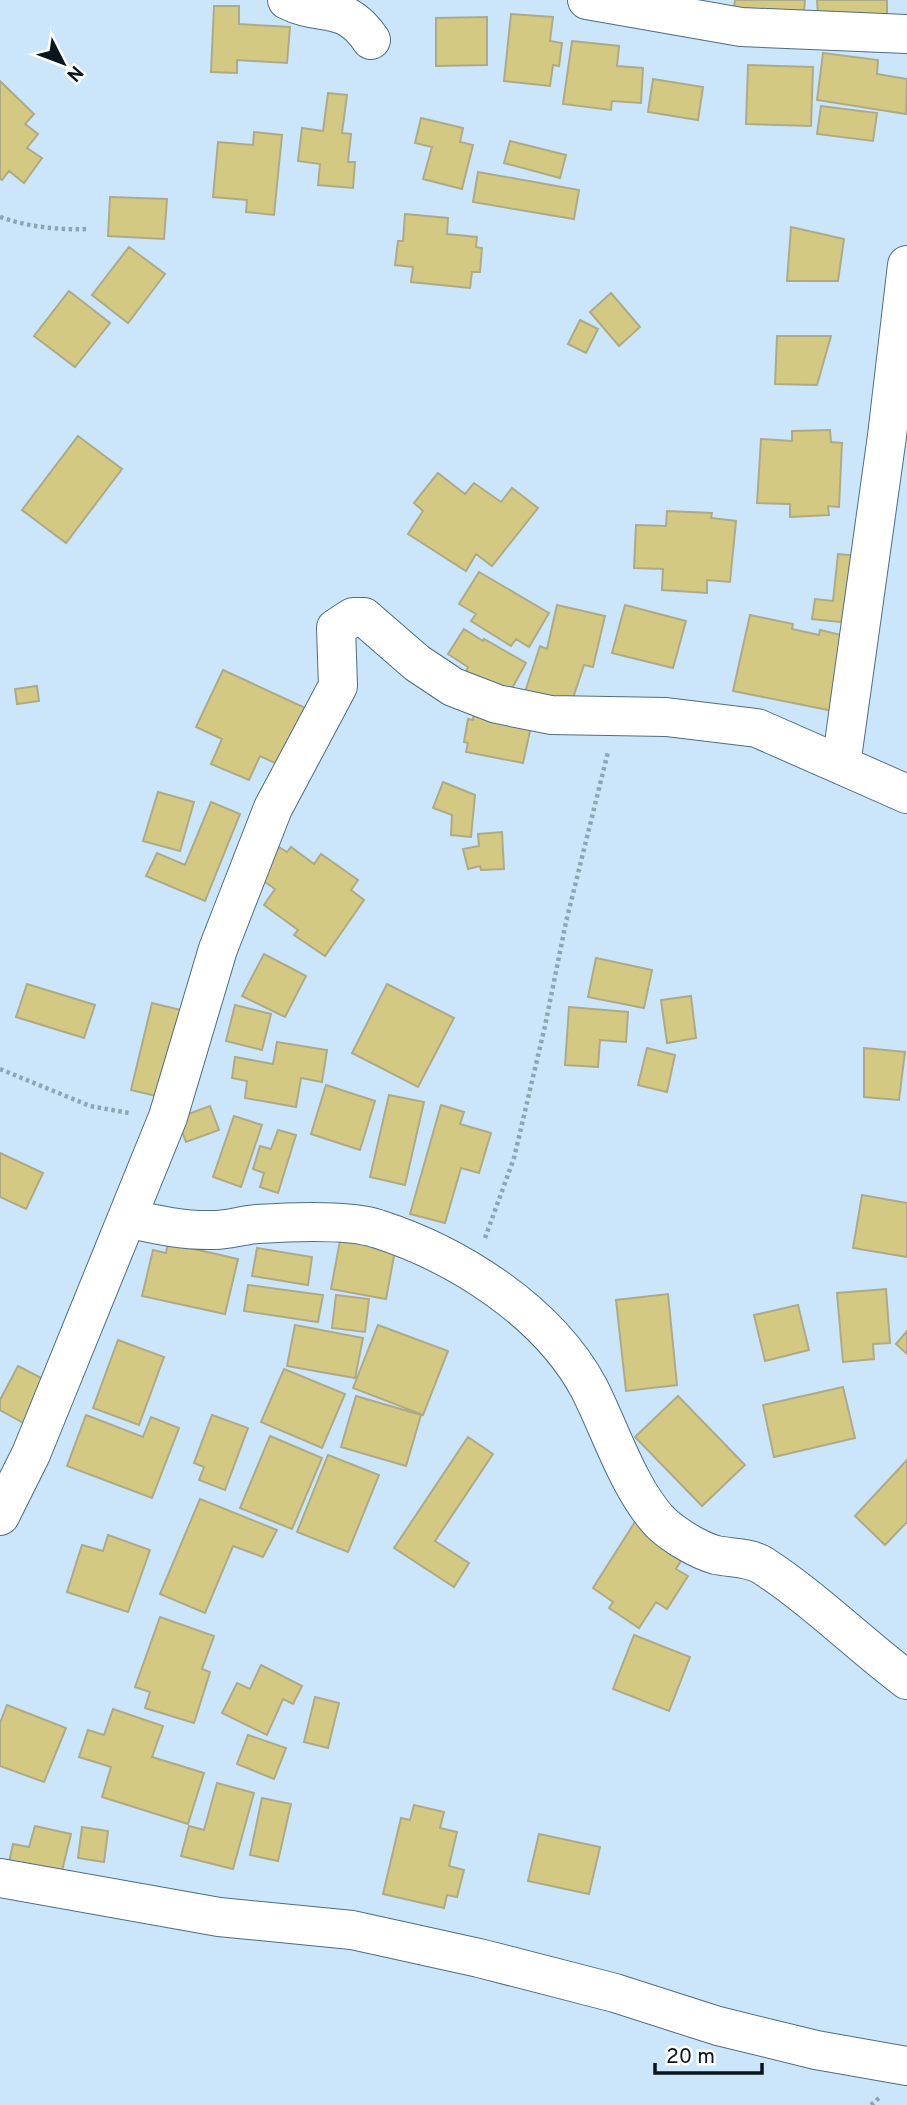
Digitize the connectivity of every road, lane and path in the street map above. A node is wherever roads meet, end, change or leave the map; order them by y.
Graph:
1 (287, 0) edge
2 (587, 0) edge
3 (907, 34) edge
4 (371, 40) dead end
5 (0, 217) edge
6 (88, 229) dead end
7 (907, 265) edge
8 (616, 717) junction
9 (841, 765) junction
10 (907, 794) edge
11 (0, 1069) edge
12 (168, 1117) junction
13 (127, 1219) junction
14 (473, 1272) junction
15 (0, 1517) edge
16 (907, 1680) edge
17 (0, 1878) edge
18 (907, 2066) edge

1 - 4 street
2 - 3 street
5 - 6 path
7 - 9 street
8 - 9 street
8 - 12 street
8 - 14 path
9 - 10 street
11 - 12 path
12 - 13 street
13 - 14 street
13 - 15 street
14 - 16 street
17 - 18 street

